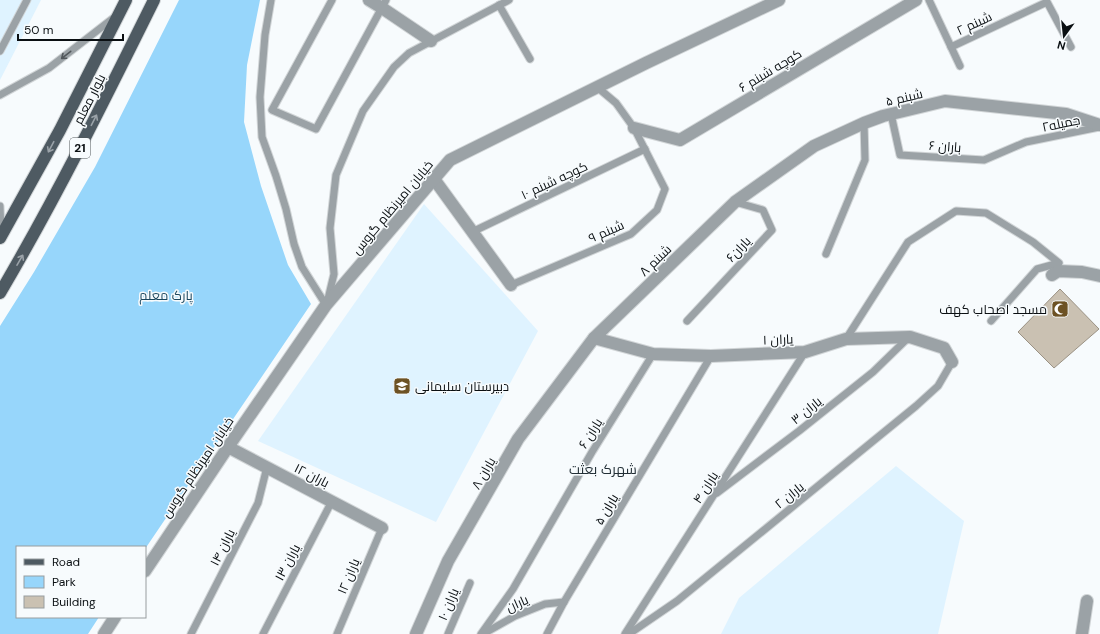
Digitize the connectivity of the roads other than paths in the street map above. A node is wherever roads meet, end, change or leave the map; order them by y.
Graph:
1 (27, 0) edge
2 (126, 0) edge
3 (154, 0) edge
4 (271, 0) edge
5 (332, 0) edge
6 (369, 0) edge
7 (509, 0) edge
8 (779, 0) edge
9 (916, 0) edge
10 (929, 0) edge
11 (384, 4) edge
12 (499, 5) junction
13 (119, 13) junction
14 (431, 41) junction
15 (951, 46) junction
16 (1071, 47) dead end
17 (0, 51) edge
18 (530, 59) dead end
19 (960, 66) dead end
20 (597, 87) junction
21 (0, 95) edge
22 (891, 114) junction
23 (864, 123) junction
24 (1100, 126) edge
25 (634, 128) junction
26 (1026, 142) joint
27 (646, 149) junction
28 (434, 179) junction
29 (735, 202) junction
30 (0, 206) edge
31 (472, 232) junction
32 (1, 237) edge
33 (826, 254) dead end
34 (1052, 275) dead end
35 (1100, 276) edge
36 (511, 285) joint
37 (0, 293) edge
38 (326, 306) junction
39 (991, 321) dead end
40 (687, 322) dead end
41 (910, 336) junction
42 (594, 338) junction
43 (846, 339) junction
44 (805, 352) junction
45 (653, 354) junction
46 (711, 356) junction
47 (952, 362) joint
48 (228, 447) junction
49 (267, 467) junction
50 (712, 497) junction
51 (332, 501) junction
52 (382, 528) joint
53 (146, 570) edge
54 (470, 583) dead end
55 (1087, 601) dead end
56 (564, 602) junction
57 (114, 618) edge
58 (104, 634) edge
59 (191, 634) edge
60 (263, 634) edge
61 (337, 634) edge
62 (416, 634) edge
63 (448, 634) edge
64 (482, 634) edge
65 (547, 634) edge
66 (625, 634) edge
67 (629, 634) edge
68 (1082, 634) edge

1 - 17 lane
2 - 13 main road, بلوار معلم / 21
37 -> 3 main road, بلوار معلم / 21
4 - 38 lane
5 - 11 lane
6 - 11 street
7 - 12 lane
8 - 20 street, خیابان امیرنظام گروس
9 - 25 street, کوچه شبنم ۶
10 - 15 lane
11 - 14 street
12 - 14 lane
12 - 18 lane
13 -> 21 lane
13 -> 32 main road, بلوار معلم / 21
14 - 38 lane
15 - 16 lane, شبنم ۲
15 - 19 lane
20 - 25 lane, شبنم ۹
20 - 28 street, خیابان امیرنظام گروس
22 - 23 street, شبنم ۵
22 - 24 street, شبنم ۵
22 - 26 lane, باران ۶
23 - 29 street, شبنم ۵
23 - 33 lane
24 - 26 lane, جمیله۲
25 - 27 lane, شبنم ۹
27 - 31 lane, کوچه شبنم ۱۰
27 - 36 lane, شبنم ۹
28 - 31 street
28 - 38 street, خیابان امیرنظام گروس
29 - 40 lane, یاران۶
29 - 42 street, شبنم ۸
30 - 32 lane
31 - 36 street
34 - 35 street
38 - 48 street, خیابان امیرنظام گروس
39 - 43 lane
41 - 43 street, یاران ۱
41 - 47 street, یاران ۱
41 - 50 lane, یاران ۳
42 - 45 street, یاران ۱
42 - 62 street, یاران ۸
43 - 44 street, یاران ۱
44 - 46 street, یاران ۱
44 - 50 lane, یاران ۴
45 - 46 street, یاران ۱
45 - 64 lane, یاران ۶
46 - 56 lane, یاران ۵
47 - 67 lane, یاران ۲
48 - 49 street, باران ۱۲
48 - 53 street, خیابان امیرنظام گروس
49 - 51 street, باران ۱۲
49 - 59 lane, یاران ۱۴
50 - 66 lane, یاران ۴
51 - 52 street, باران ۱۲
51 - 60 lane, یاران ۱۳
52 - 61 lane, یاران ۱۲
54 - 63 lane, یاران ۱۰
55 - 68 street
56 - 64 lane, یاران
56 - 65 lane, یاران ۵
57 - 58 street

